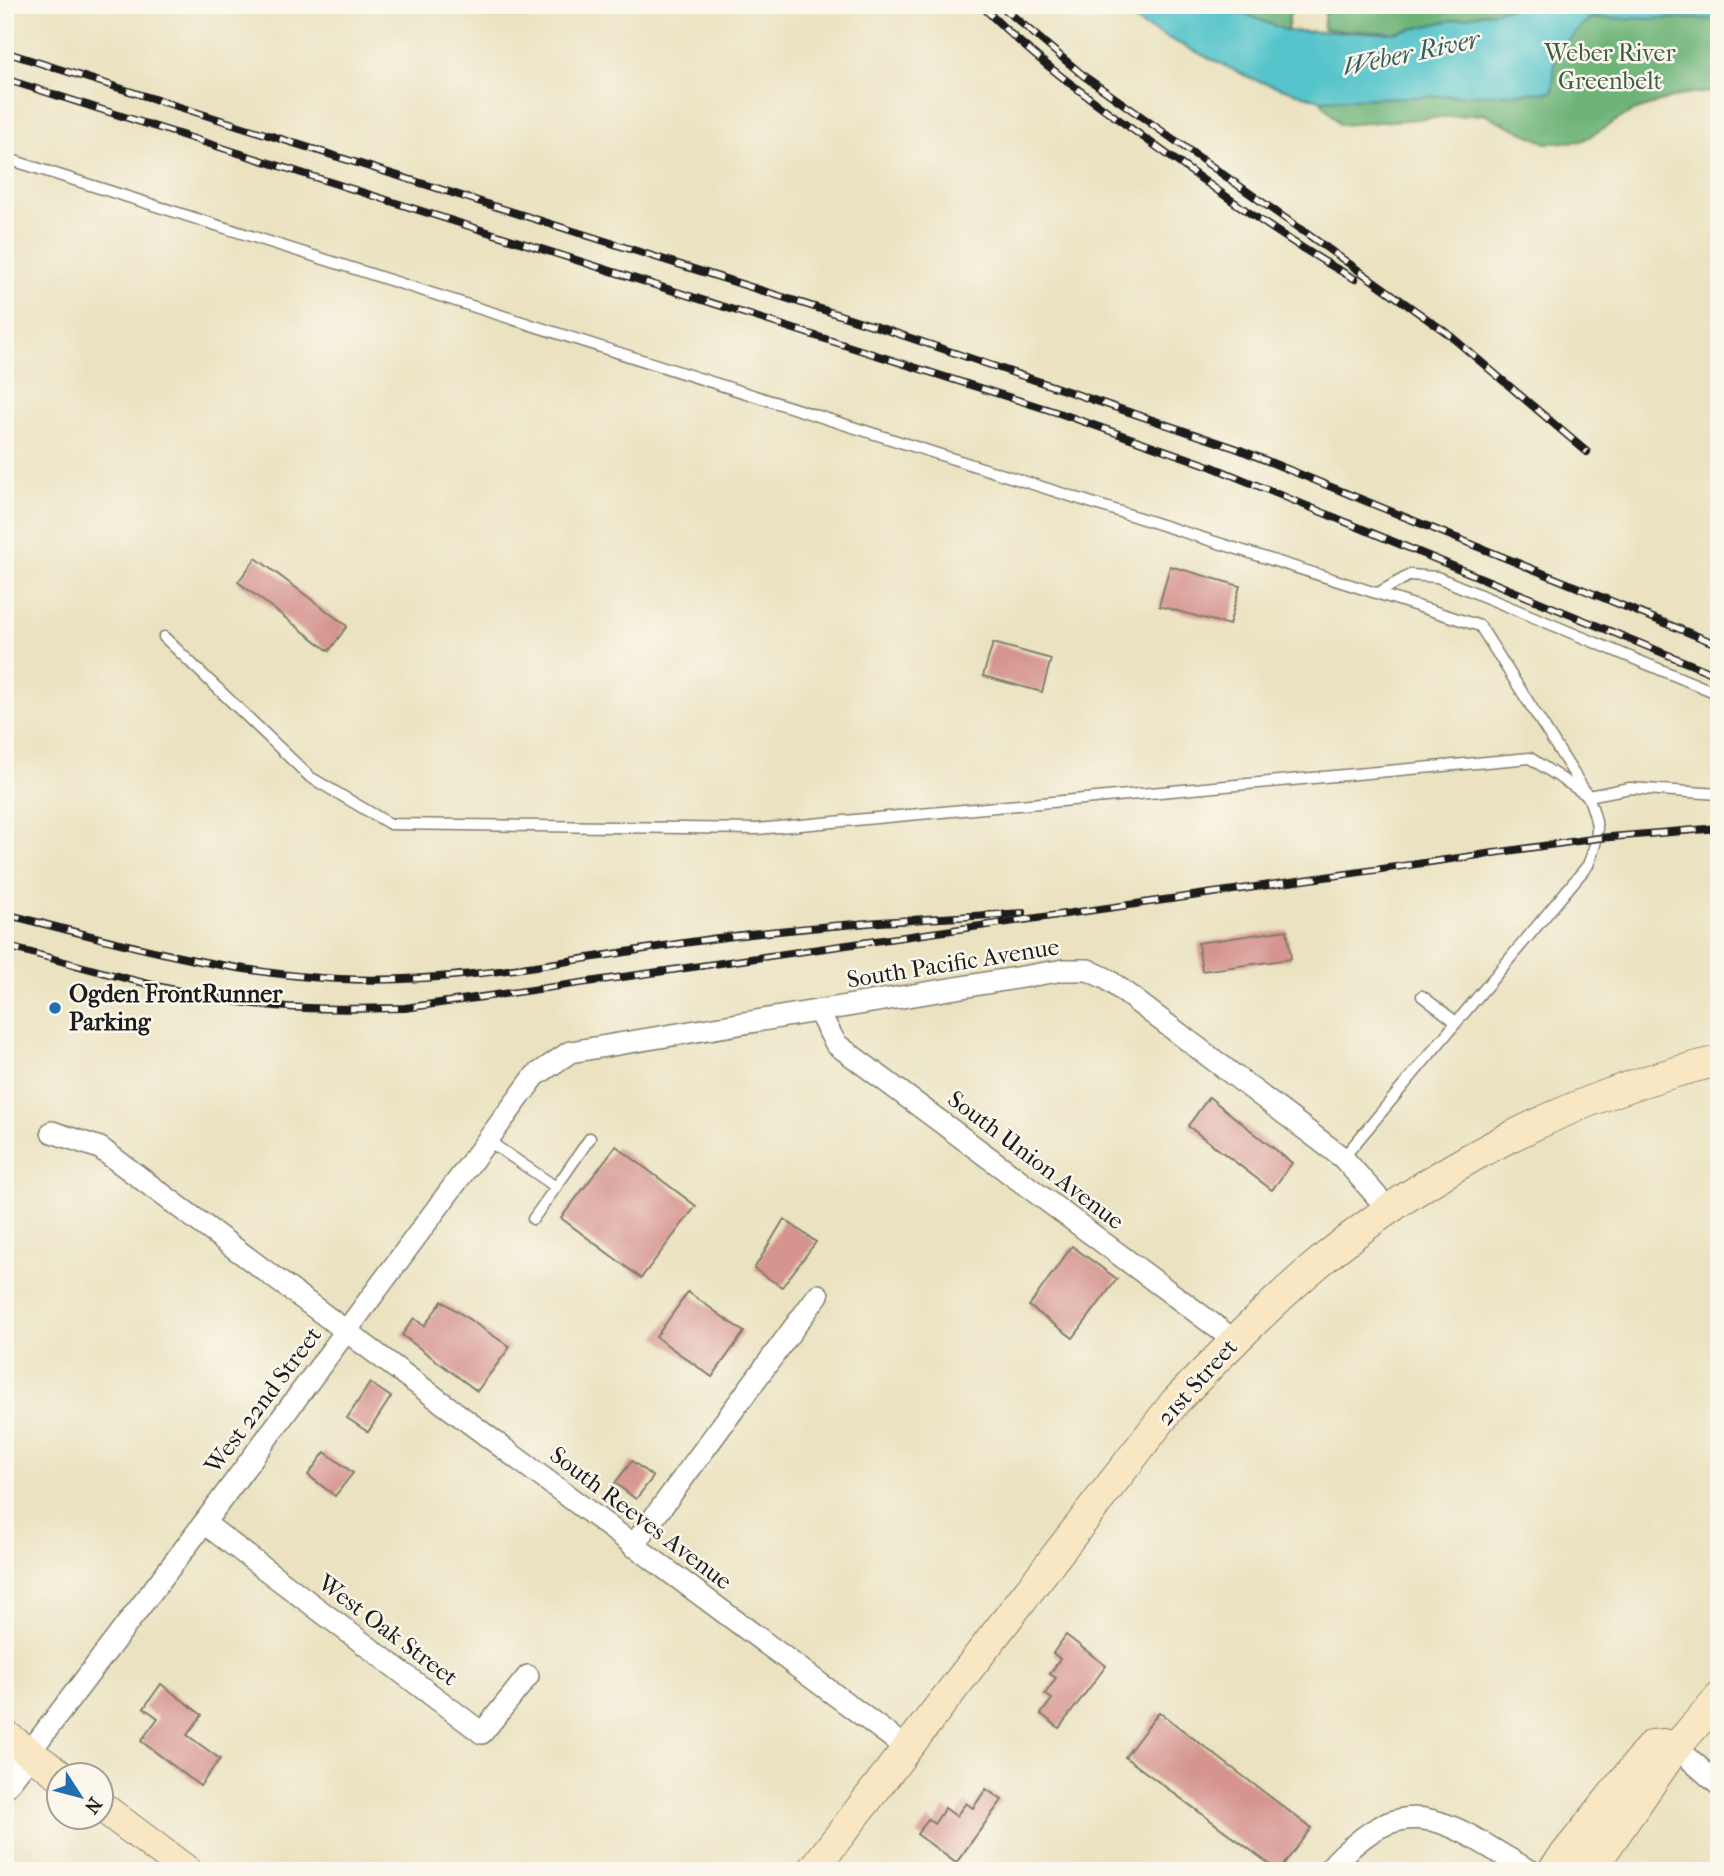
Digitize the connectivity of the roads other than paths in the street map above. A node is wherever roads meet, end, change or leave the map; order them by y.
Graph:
1 (5, 158) edge
2 (1378, 593) junction
3 (164, 637) dead end
4 (1719, 694) edge
5 (1719, 794) edge
6 (1588, 796) junction
7 (1422, 996) dead end
8 (818, 1011) junction
9 (1456, 1021) junction
10 (1719, 1061) edge
11 (535, 1076) joint
12 (52, 1132) dead end
13 (590, 1138) dead end
14 (487, 1140) junction
15 (1343, 1157) junction
16 (556, 1187) junction
17 (1389, 1210) junction
18 (533, 1220) dead end
19 (818, 1295) dead end
20 (348, 1329) junction
21 (1234, 1340) junction
22 (204, 1523) junction
23 (633, 1546) junction
24 (528, 1676) dead end
25 (1719, 1698) edge
26 (5, 1735) edge
27 (905, 1747) junction
28 (1676, 1747) junction
29 (29, 1753) junction
30 (46, 1765) edge
31 (5, 1784) edge
32 (1719, 1785) edge
33 (116, 1818) edge
34 (187, 1871) edge
35 (812, 1871) edge
36 (1328, 1871) edge
37 (1531, 1871) edge
38 (1552, 1871) edge
39 (1590, 1871) edge

1 - 2 lane
2 - 4 lane
2 - 6 lane
3 - 6 lane
5 - 6 lane
6 - 9 lane
7 - 9 lane
8 - 11 street, South Pacific Avenue
8 - 15 street, South Pacific Avenue
8 - 21 street, South Union Avenue
9 - 15 lane
10 - 17 main road, 21st Street
11 - 14 street, West 22nd Street
12 - 20 street, South Reeves Avenue
13 - 16 lane
14 - 16 lane
14 - 20 street, West 22nd Street
15 - 17 street, South Pacific Avenue
16 - 18 lane
17 - 21 main road, 21st Street
19 - 23 street
20 - 22 street, West 22nd Street
20 - 23 street, South Reeves Avenue
21 - 27 main road, 21st Street
22 - 24 street, West Oak Street
22 - 29 street, West 22nd Street
23 - 27 street, South Reeves Avenue
25 - 28 main road
26 - 29 main road
27 - 35 main road, 21st Street
28 - 32 street
28 - 38 main road
28 - 39 main road
29 - 30 main road
29 - 31 street
33 - 34 main road
36 - 37 street

